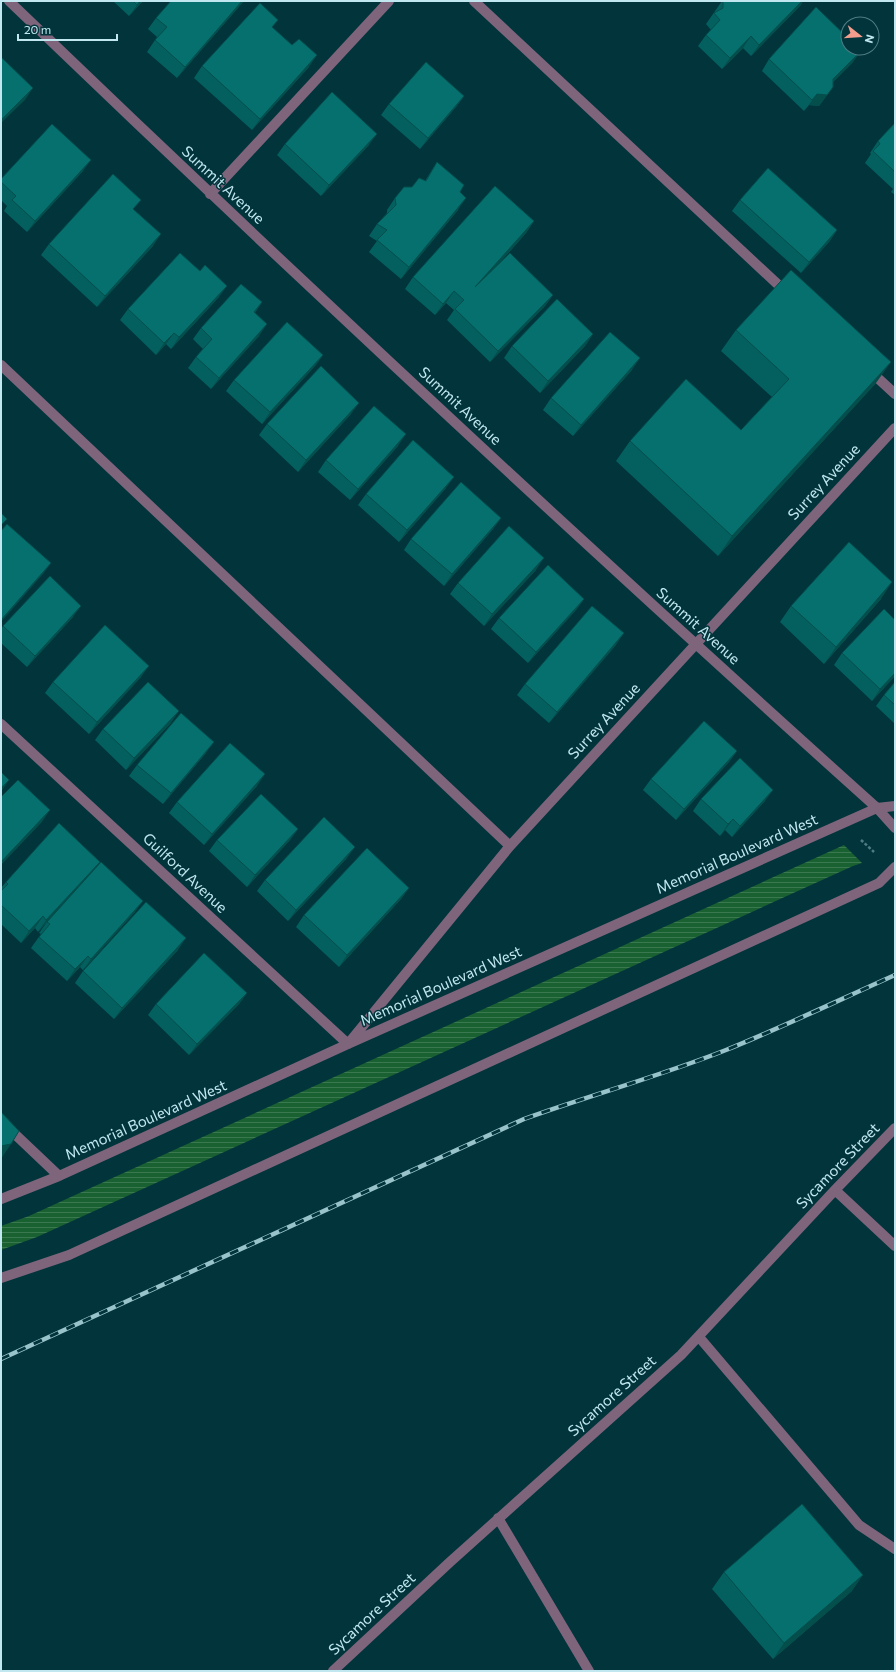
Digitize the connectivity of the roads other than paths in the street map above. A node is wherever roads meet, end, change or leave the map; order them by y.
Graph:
1 (9, 1) edge
2 (389, 1) edge
3 (474, 1) edge
4 (210, 194) junction
5 (797, 303) edge
6 (860, 362) edge
7 (1, 365) edge
8 (895, 394) edge
9 (895, 428) edge
10 (695, 644) junction
11 (1, 724) edge
12 (895, 806) edge
13 (877, 808) junction
14 (895, 828) edge
15 (510, 846) junction
16 (895, 867) edge
17 (348, 1044) junction
18 (1, 1121) edge
19 (895, 1128) edge
20 (59, 1176) junction
21 (835, 1190) junction
22 (1, 1199) edge
23 (895, 1246) edge
24 (1, 1278) edge
25 (699, 1336) junction
26 (498, 1518) junction
27 (895, 1550) edge
28 (333, 1671) edge
29 (589, 1671) edge

1 - 4 street, Summit Avenue
2 - 4 street
3 - 5 street
4 - 10 street, Summit Avenue
6 - 8 street
7 - 15 street
9 - 10 street, Surrey Avenue
10 - 13 street, Summit Avenue
10 - 15 street, Surrey Avenue
11 - 17 street, Guilford Avenue
12 - 13 street, Memorial Boulevard West
13 - 14 street, Summit Avenue
13 - 17 street, Memorial Boulevard West
15 - 17 street, Surrey Avenue
16 - 24 street
17 - 20 street, Memorial Boulevard West
18 - 20 street
19 - 21 street, Sycamore Street
20 - 22 street, Memorial Boulevard West
21 - 23 street
21 - 25 street, Sycamore Street
25 - 26 street, Sycamore Street
25 - 27 street
26 - 28 street, Sycamore Street
26 - 29 street

